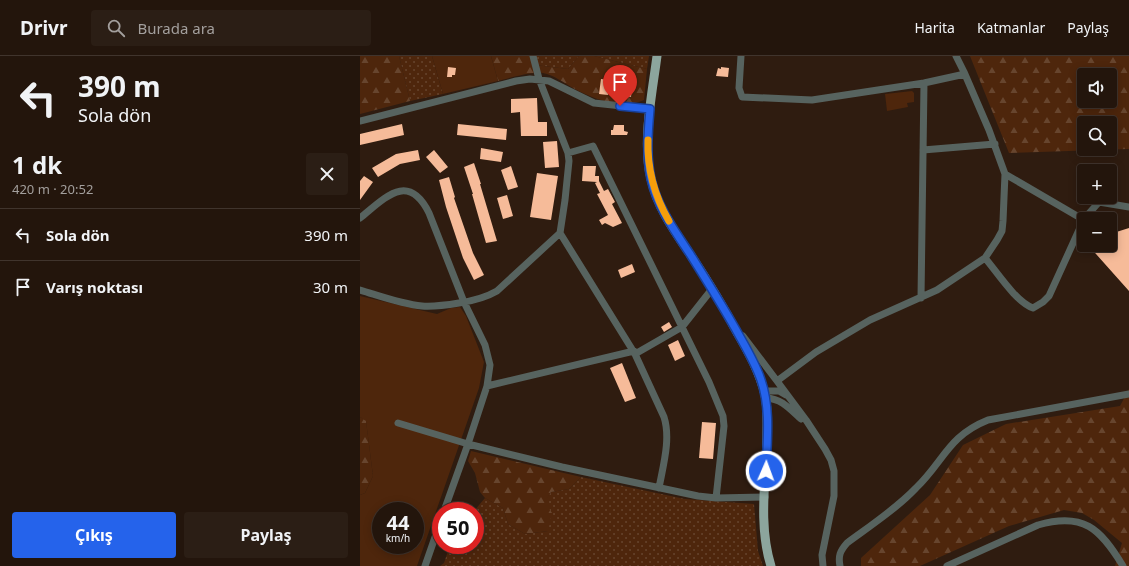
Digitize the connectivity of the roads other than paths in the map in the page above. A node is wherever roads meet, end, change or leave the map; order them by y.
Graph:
1 (533, 56) edge
2 (657, 56) edge
3 (741, 56) edge
4 (956, 56) edge
5 (965, 74) junction
6 (539, 79) junction
7 (924, 84) junction
8 (650, 109) junction
9 (360, 121) edge
10 (994, 144) junction
11 (923, 150) junction
12 (568, 153) junction
13 (1005, 174) junction
14 (1129, 206) edge
15 (1090, 212) edge
16 (1077, 215) edge
17 (360, 218) edge
18 (560, 233) junction
19 (1077, 234) edge
20 (985, 258) junction
21 (712, 288) junction
22 (360, 290) edge
23 (921, 298) junction
24 (464, 302) junction
25 (732, 322) junction
26 (682, 327) junction
27 (634, 353) junction
28 (777, 381) junction
29 (487, 386) junction
30 (765, 394) junction
31 (1129, 394) edge
32 (788, 396) junction
33 (398, 423) dead end
34 (812, 429) junction
35 (468, 444) junction
36 (659, 488) junction
37 (765, 497) junction
38 (716, 498) junction
39 (447, 502) edge
40 (432, 546) edge
41 (425, 566) edge
42 (771, 566) edge
43 (823, 566) edge
44 (840, 566) edge
45 (947, 566) edge
46 (1123, 566) edge

1 - 6 street
2 - 8 main road
3 - 7 street
4 - 5 street
5 - 7 street
5 - 10 street
6 - 8 street
6 - 9 street
6 - 12 street
7 - 11 street
8 - 21 main road
10 - 11 street
10 - 13 street
11 - 23 street
12 - 18 street
12 - 26 street
13 - 16 street
13 - 20 street
14 - 15 street
17 - 24 street
18 - 24 street
18 - 27 street
19 - 20 street
20 - 23 street
21 - 25 main road
21 - 26 street
22 - 24 street
23 - 28 street
24 - 29 street
25 - 28 street
25 - 30 main road
26 - 27 street
26 - 38 street
27 - 29 street
27 - 36 street
28 - 32 street
29 - 35 street
30 - 32 street
30 - 34 street
30 - 37 main road
31 - 44 street
32 - 34 street
33 - 35 street
34 - 43 street
35 - 36 street
35 - 39 street
36 - 38 street
37 - 38 street
37 - 42 main road
40 - 41 street
45 - 46 street

